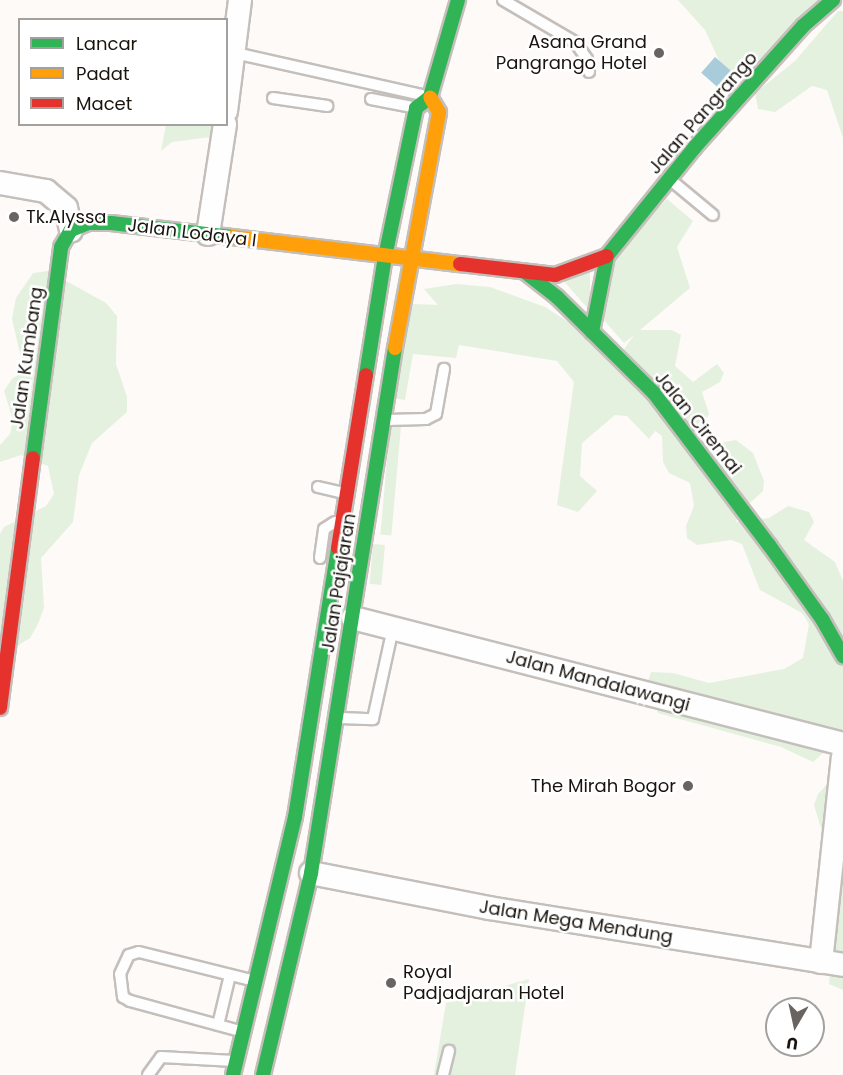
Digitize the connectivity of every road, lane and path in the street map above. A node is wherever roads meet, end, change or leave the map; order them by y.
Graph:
1 (240, 0) edge
2 (458, 0) edge
3 (503, 0) edge
4 (833, 0) edge
5 (231, 53) edge
6 (589, 72) dead end
7 (228, 88) edge
8 (430, 96) junction
9 (273, 98) dead end
10 (371, 99) dead end
11 (327, 106) dead end
12 (416, 108) junction
13 (225, 126) edge
14 (670, 179) junction
15 (0, 183) edge
16 (713, 215) dead end
17 (71, 230) junction
18 (208, 234) junction
19 (385, 256) junction
20 (607, 256) junction
21 (410, 259) junction
22 (525, 272) junction
23 (592, 332) junction
24 (444, 369) dead end
25 (382, 420) junction
26 (318, 487) dead end
27 (345, 493) junction
28 (9, 499) dead end
29 (26, 501) junction
30 (353, 618) junction
31 (393, 628) junction
32 (843, 656) edge
33 (0, 708) edge
34 (336, 718) junction
35 (843, 744) edge
36 (843, 756) edge
37 (311, 873) junction
38 (832, 963) edge
39 (231, 975) junction
40 (257, 982) junction
41 (218, 1025) junction
42 (246, 1033) junction
43 (449, 1051) dead end
44 (237, 1061) junction
45 (148, 1075) edge
46 (233, 1075) edge
47 (263, 1075) edge
48 (443, 1075) edge

1 - 5 street
2 - 8 main road
3 - 6 lane
4 - 14 main road, Jalan Pangrango
5 - 7 street
5 - 8 lane
8 - 12 main road
8 - 21 main road, Jalan Pajajaran
9 - 11 lane
10 - 12 lane
12 - 19 main road, Jalan Pajajaran
13 - 18 street
14 - 16 lane
14 - 20 main road, Jalan Pangrango
15 - 17 street
17 - 18 main road, Jalan Lodaya I
17 - 29 main road, Jalan Kumbang
18 - 19 main road, Jalan Lodaya I
19 - 21 main road, Jalan Lodaya I
19 - 27 main road, Jalan Pajajaran
20 - 22 main road
20 - 23 main road, Jalan Pangrango
21 - 22 main road
21 - 25 main road, Jalan Pajajaran
22 - 23 main road, Jalan Ciremai
23 - 32 main road, Jalan Ciremai
24 - 25 lane
25 - 30 main road, Jalan Pajajaran
26 - 27 lane
27 - 40 main road, Jalan Pajajaran
28 - 29 main road
29 - 33 main road, Jalan Kumbang
30 - 31 street, Jalan Mandalawangi
30 - 34 main road, Jalan Pajajaran
31 - 34 lane
31 - 35 street, Jalan Mandalawangi
34 - 37 main road, Jalan Pajajaran
36 - 38 street
37 - 38 street, Jalan Mega Mendung
37 - 47 main road, Jalan Pajajaran
39 - 40 lane
39 - 41 lane
39 - 41 lane
40 - 42 main road, Jalan Pajajaran
41 - 42 lane
42 - 44 main road, Jalan Pajajaran
43 - 48 lane
44 - 45 lane
44 - 46 main road, Jalan Pajajaran

